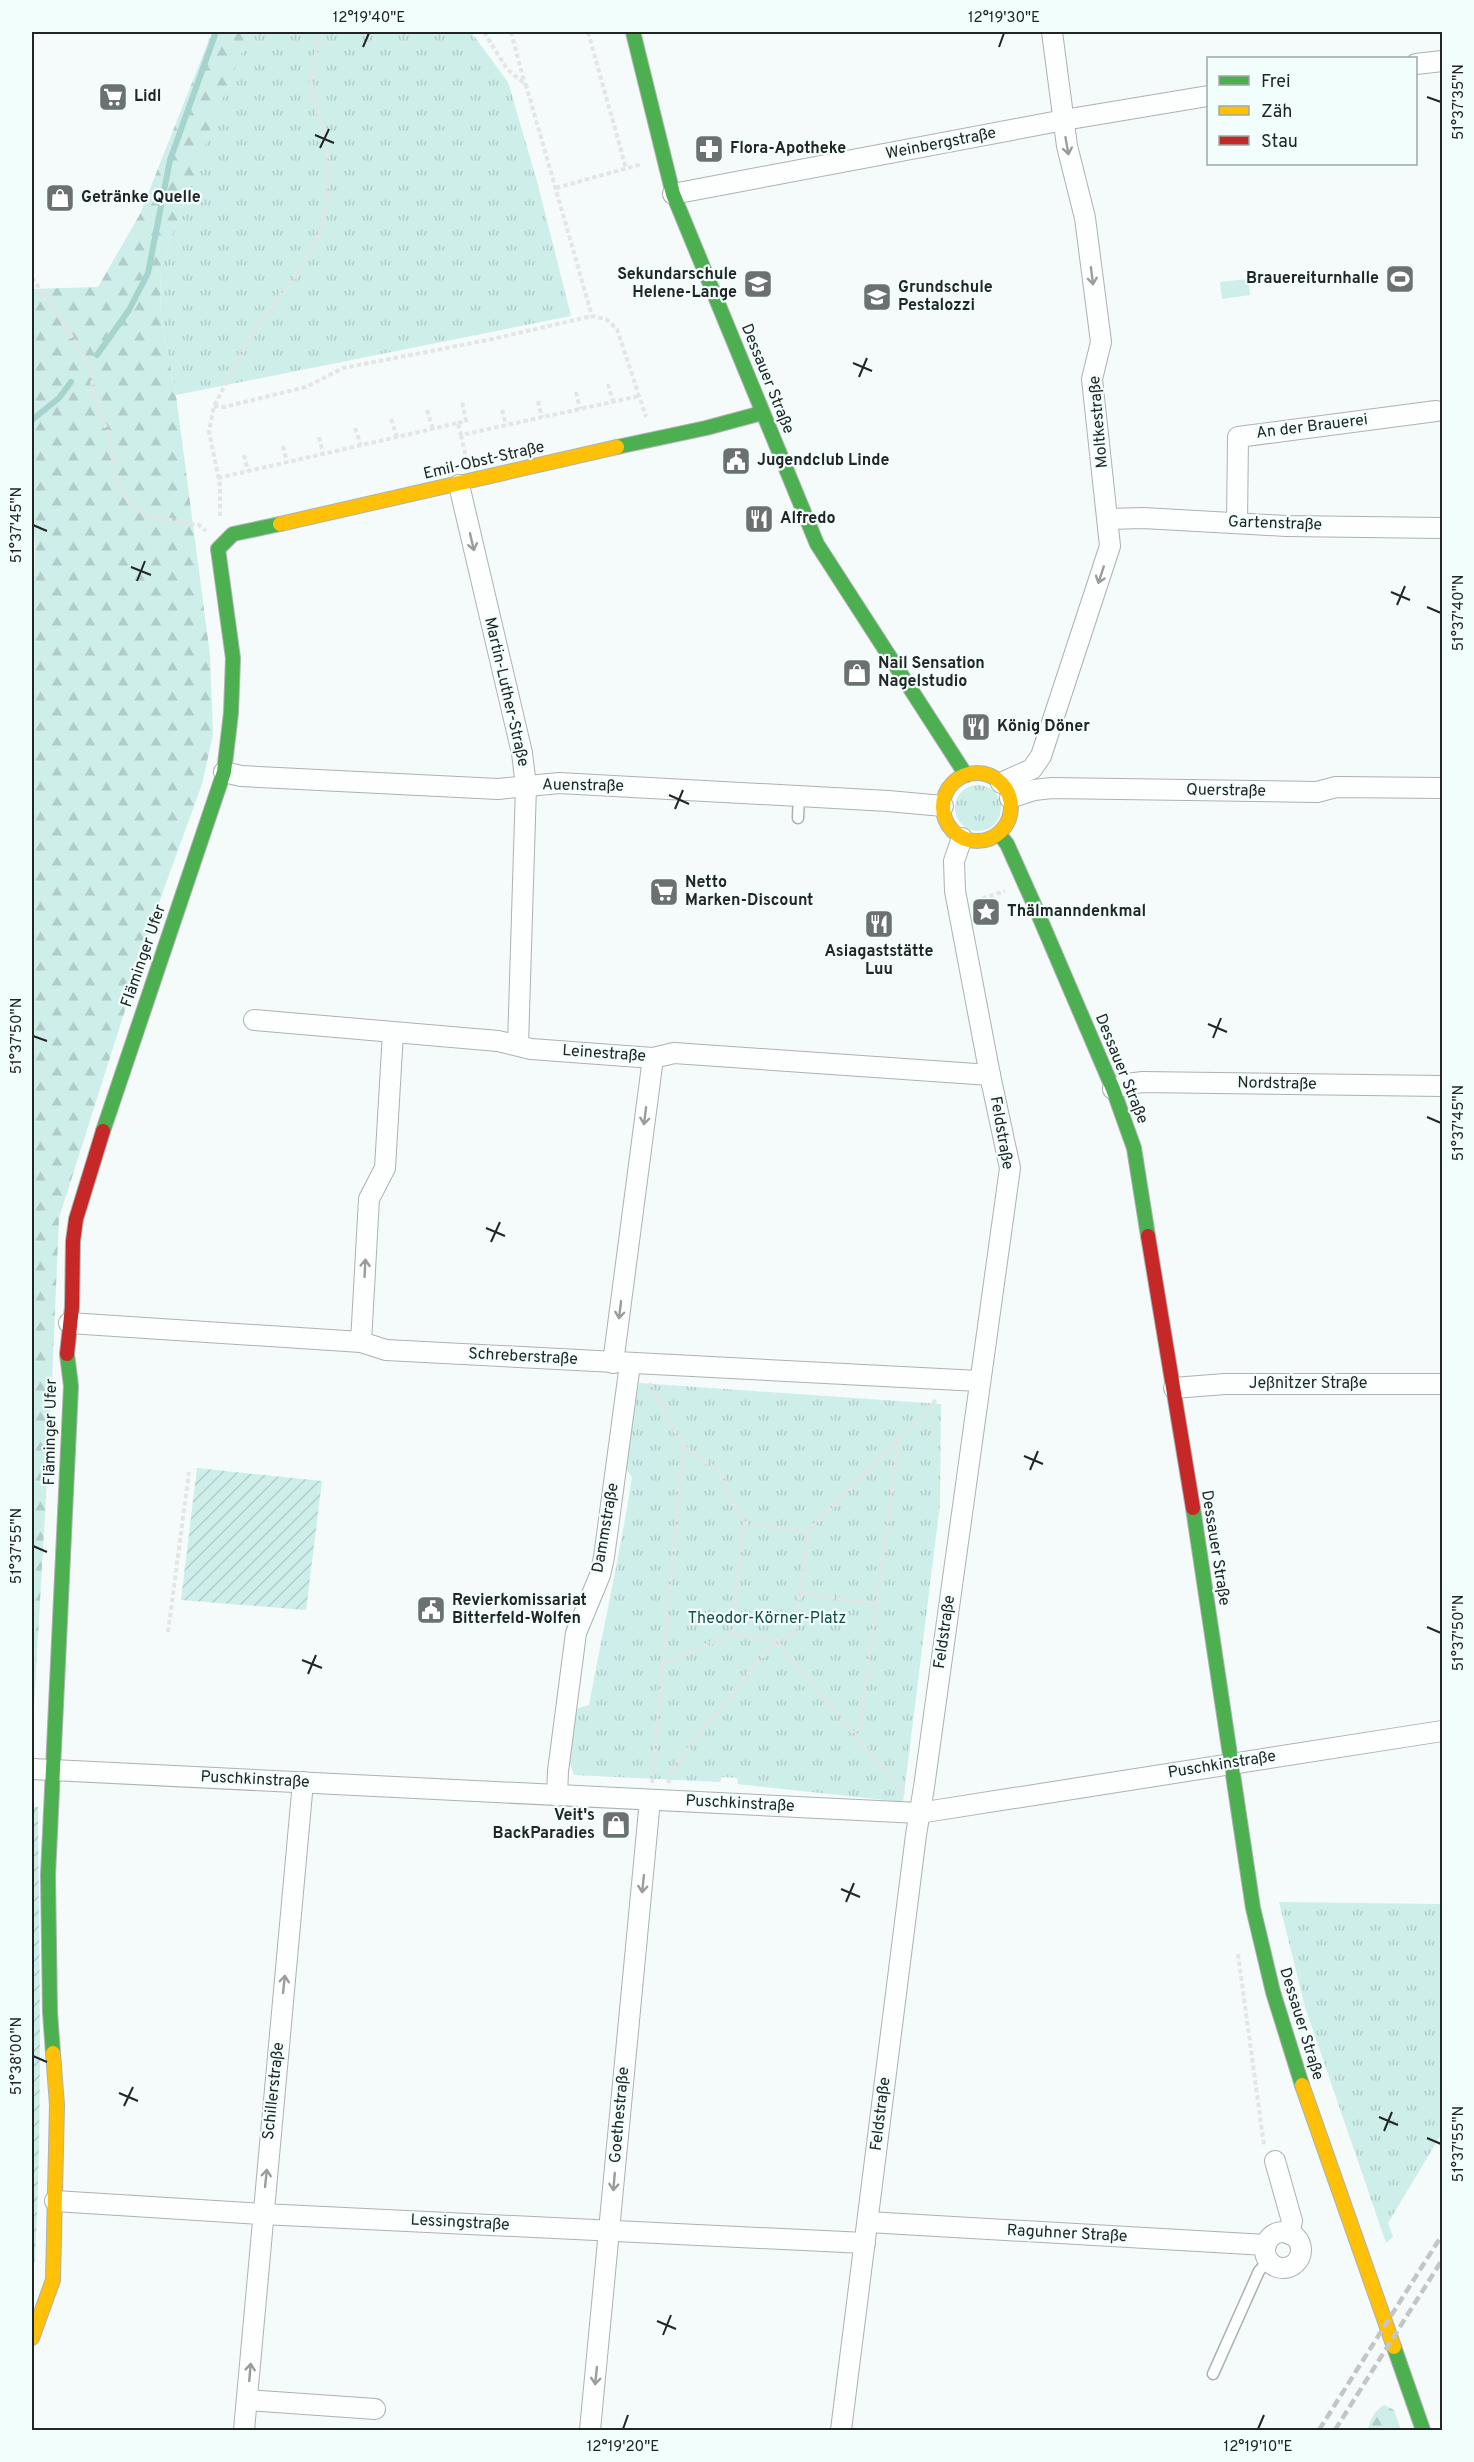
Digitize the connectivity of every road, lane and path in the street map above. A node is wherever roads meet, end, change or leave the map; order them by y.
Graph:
1 (320, 32) edge
2 (484, 32) edge
3 (511, 32) edge
4 (588, 32) edge
5 (633, 32) edge
6 (1052, 32) edge
7 (1443, 61) edge
8 (1417, 64) edge
9 (526, 85) junction
10 (1207, 96) edge
11 (1064, 120) junction
12 (664, 158) junction
13 (626, 168) junction
14 (556, 188) junction
15 (673, 194) junction
16 (32, 278) edge
17 (592, 316) junction
18 (609, 384) dead end
19 (576, 392) dead end
20 (639, 396) junction
21 (462, 401) dead end
22 (538, 401) dead end
23 (613, 402) junction
24 (214, 406) junction
25 (580, 409) junction
26 (427, 410) dead end
27 (502, 410) dead end
28 (1436, 411) dead end
29 (762, 412) junction
30 (542, 417) junction
31 (391, 419) dead end
32 (458, 423) junction
33 (506, 425) junction
34 (356, 428) dead end
35 (433, 429) junction
36 (319, 437) dead end
37 (397, 437) junction
38 (653, 438) junction
39 (361, 445) junction
40 (283, 446) dead end
41 (323, 454) junction
42 (244, 455) dead end
43 (287, 462) junction
44 (248, 471) junction
45 (218, 478) junction
46 (459, 485) junction
47 (1108, 519) junction
48 (1237, 523) junction
49 (1443, 528) edge
50 (220, 547) junction
51 (224, 772) junction
52 (966, 775) junction
53 (526, 786) junction
54 (1443, 788) edge
55 (1005, 791) junction
56 (799, 796) junction
57 (943, 806) junction
58 (798, 818) dead end
59 (999, 834) junction
60 (962, 838) junction
61 (1026, 885) junction
62 (957, 906) junction
63 (254, 1020) dead end
64 (393, 1033) junction
65 (518, 1046) junction
66 (653, 1058) junction
67 (990, 1075) junction
68 (1443, 1086) edge
69 (1113, 1089) junction
70 (69, 1323) junction
71 (361, 1342) junction
72 (630, 1364) junction
73 (956, 1380) junction
74 (979, 1381) junction
75 (1443, 1384) edge
76 (1174, 1388) junction
77 (899, 1439) junction
78 (683, 1446) junction
79 (189, 1472) dead end
80 (742, 1523) junction
81 (808, 1532) junction
82 (800, 1593) junction
83 (876, 1604) junction
84 (168, 1632) dead end
85 (732, 1634) junction
86 (776, 1641) junction
87 (662, 1665) junction
88 (1443, 1731) edge
89 (858, 1738) junction
90 (1231, 1765) junction
91 (32, 1769) edge
92 (53, 1771) junction
93 (303, 1782) junction
94 (557, 1796) junction
95 (656, 1800) junction
96 (919, 1813) junction
97 (1238, 1951) dead end
98 (1275, 2161) joint
99 (55, 2201) junction
100 (262, 2214) junction
101 (868, 2222) junction
102 (610, 2230) junction
103 (1289, 2234) junction
104 (865, 2243) junction
105 (1267, 2253) junction
106 (32, 2338) edge
107 (1213, 2374) dead end
108 (248, 2400) junction
109 (375, 2409) dead end
110 (244, 2430) edge
111 (590, 2430) edge
112 (841, 2430) edge
113 (1423, 2430) edge

1 - 24 path
2 - 9 path
3 - 9 path
4 - 13 path
5 - 12 street, Dessauer Straße
6 - 11 street, Moltkestraße
7 - 8 street
9 - 14 path
10 - 11 street, Weinbergstraße
11 - 15 street, Weinbergstraße
11 -> 47 street, Moltkestraße
12 - 13 path
12 - 15 street, Dessauer Straße
13 - 14 path
14 - 17 path
15 - 29 street, Dessauer Straße
16 - 50 path
17 - 20 path
17 - 24 path
18 - 23 path
19 - 25 path
20 - 23 path
20 - 38 path
21 - 32 path
22 - 30 path
23 - 25 path
24 - 45 path
25 - 30 path
26 - 35 path
27 - 33 path
28 - 48 street, An der Brauerei
29 - 38 street, Emil-Obst-Straße
29 - 52 street, Dessauer Straße
30 - 33 path
31 - 37 path
32 - 33 path
32 - 35 path
34 - 39 path
35 - 37 path
36 - 41 path
37 - 39 path
38 - 46 street, Emil-Obst-Straße
39 - 41 path
40 - 43 path
41 - 43 path
42 - 44 path
43 - 44 path
44 - 45 path
45 - 50 path
46 - 50 street, Emil-Obst-Straße
46 -> 53 street, Martin-Luther-Straße
47 - 48 street, Gartenstraße
47 -> 55 street, Moltkestraße
48 - 49 street, Gartenstraße
50 - 51 street, Fläminger Ufer
51 - 53 street, Auenstraße
51 - 70 street, Fläminger Ufer
52 - 55 street
52 - 57 street
53 - 56 street, Auenstraße
53 - 65 street, Martin-Luther-Straße
54 - 55 street, Querstraße
55 - 59 street
56 - 57 street, Auenstraße
56 - 58 lane
57 - 60 street
59 - 60 street
59 - 61 street, Dessauer Straße
60 - 62 street, Feldstraße
61 - 62 path
61 - 69 street, Dessauer Straße
62 - 67 street, Feldstraße
63 - 64 street, Leinestraße
64 - 65 street, Leinestraße
71 -> 64 street
65 - 66 street, Leinestraße
66 - 67 street, Leinestraße
66 -> 72 street, Dammstraße
67 - 74 street, Feldstraße
68 - 69 street, Nordstraße
69 - 76 street, Dessauer Straße
70 - 71 street, Schreberstraße
70 - 92 street, Fläminger Ufer
71 - 72 street, Schreberstraße
72 - 73 street, Schreberstraße
72 - 78 path
72 - 94 street, Dammstraße
73 - 74 street, Schreberstraße
73 - 77 path
74 - 96 street, Feldstraße
75 - 76 street, Jeßnitzer Straße
76 - 90 street, Dessauer Straße
77 - 81 path
77 - 83 path
78 - 80 path
78 - 87 path
79 - 84 path
80 - 81 path
80 - 85 path
81 - 82 path
82 - 83 path
82 - 86 path
83 - 89 path
85 - 86 path
85 - 87 path
86 - 89 path
86 - 95 path
87 - 95 path
88 - 90 street, Puschkinstraße
89 - 96 path
90 - 96 street, Puschkinstraße
90 - 113 street, Dessauer Straße
91 - 92 street, Puschkinstraße
92 - 93 street, Puschkinstraße
92 - 99 street, Fläminger Ufer
93 - 94 street, Puschkinstraße
100 -> 93 street, Schillerstraße
94 - 95 street, Puschkinstraße
95 - 96 street, Puschkinstraße
95 -> 102 street, Goethestraße
96 - 101 street, Feldstraße
97 - 98 path
98 - 103 street, Raguhner Straße
99 - 100 street, Lessingstraße
99 - 106 street, Fläminger Ufer
100 - 102 street, Lessingstraße
108 -> 100 street, Schillerstraße
101 - 104 street, Feldstraße
101 - 105 street, Raguhner Straße
102 - 104 street, Lessingstraße
102 -> 111 street, Goethestraße
103 - 105 street, Raguhner Straße
103 - 105 street, Raguhner Straße
104 - 112 street, Feldstraße
105 - 107 lane
108 - 109 street
108 - 110 street, Schillerstraße

